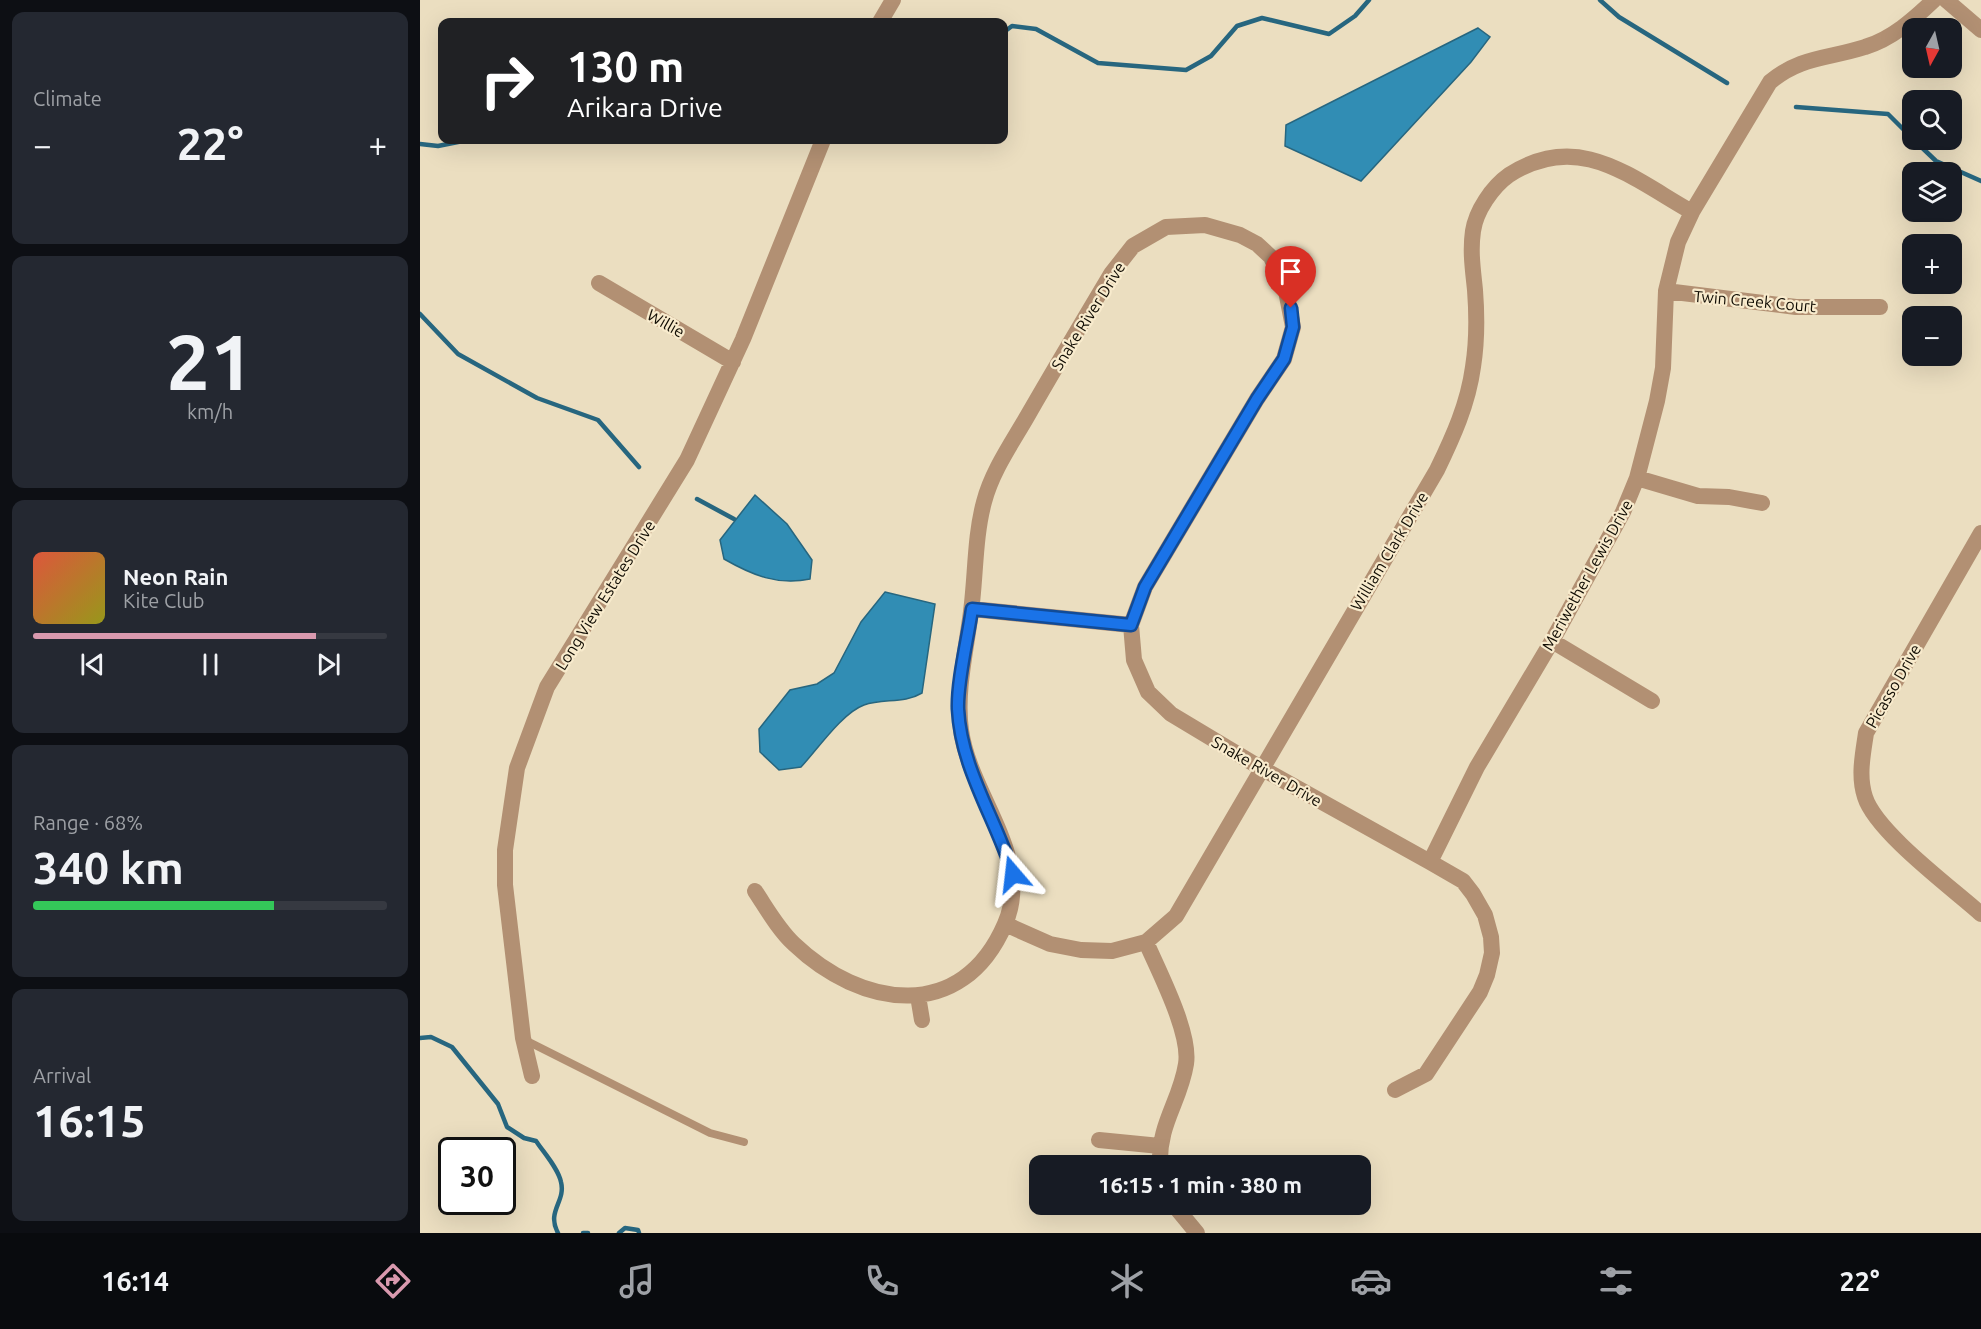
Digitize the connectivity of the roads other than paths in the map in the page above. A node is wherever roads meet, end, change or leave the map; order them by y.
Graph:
1 (893, 0) edge
2 (1934, 0) edge
3 (1946, 0) edge
4 (882, 18) edge
5 (1981, 30) edge
6 (821, 144) edge
7 (1692, 212) junction
8 (598, 283) dead end
9 (1666, 291) junction
10 (1880, 307) dead end
11 (733, 362) junction
12 (1637, 478) junction
13 (1762, 503) dead end
14 (1981, 533) edge
15 (972, 609) junction
16 (1131, 625) junction
17 (1552, 641) junction
18 (1652, 701) dead end
19 (1261, 768) junction
20 (1430, 862) junction
21 (755, 891) dead end
22 (1980, 909) edge
23 (1005, 924) junction
24 (1146, 942) junction
25 (918, 996) junction
26 (922, 1020) dead end
27 (523, 1038) junction
28 (532, 1076) dead end
29 (1395, 1090) dead end
30 (1099, 1140) dead end
31 (744, 1142) dead end
32 (1160, 1146) junction
33 (1160, 1155) edge
34 (1182, 1215) edge
35 (1197, 1233) edge

1 - 4 street
2 - 7 street, Meriwether Lewis Drive
3 - 5 street
6 - 11 street, Long View Estates Drive
7 - 9 street, Meriwether Lewis Drive
7 - 19 street, William Clark Drive
8 - 11 street, Willie
9 - 10 street, Twin Creek Court
9 - 12 street, Meriwether Lewis Drive
11 - 27 street, Long View Estates Drive
12 - 13 street
12 - 17 street, Meriwether Lewis Drive
14 - 22 street, Picasso Drive
15 - 16 street
15 - 16 street, Snake River Drive
15 - 23 street, Snake River Drive
16 - 19 street, Snake River Drive
17 - 18 street
17 - 20 street, Meriwether Lewis Drive
19 - 20 street, Snake River Drive
19 - 24 street, William Clark Drive
20 - 29 street, Snake River Drive
21 - 25 street, Snake River Drive
23 - 24 street, William Clark Drive
23 - 25 street, Snake River Drive
24 - 32 street
25 - 26 street
27 - 28 street, Long View Estates Drive
27 - 31 lane
30 - 32 street
32 - 33 street
34 - 35 street

